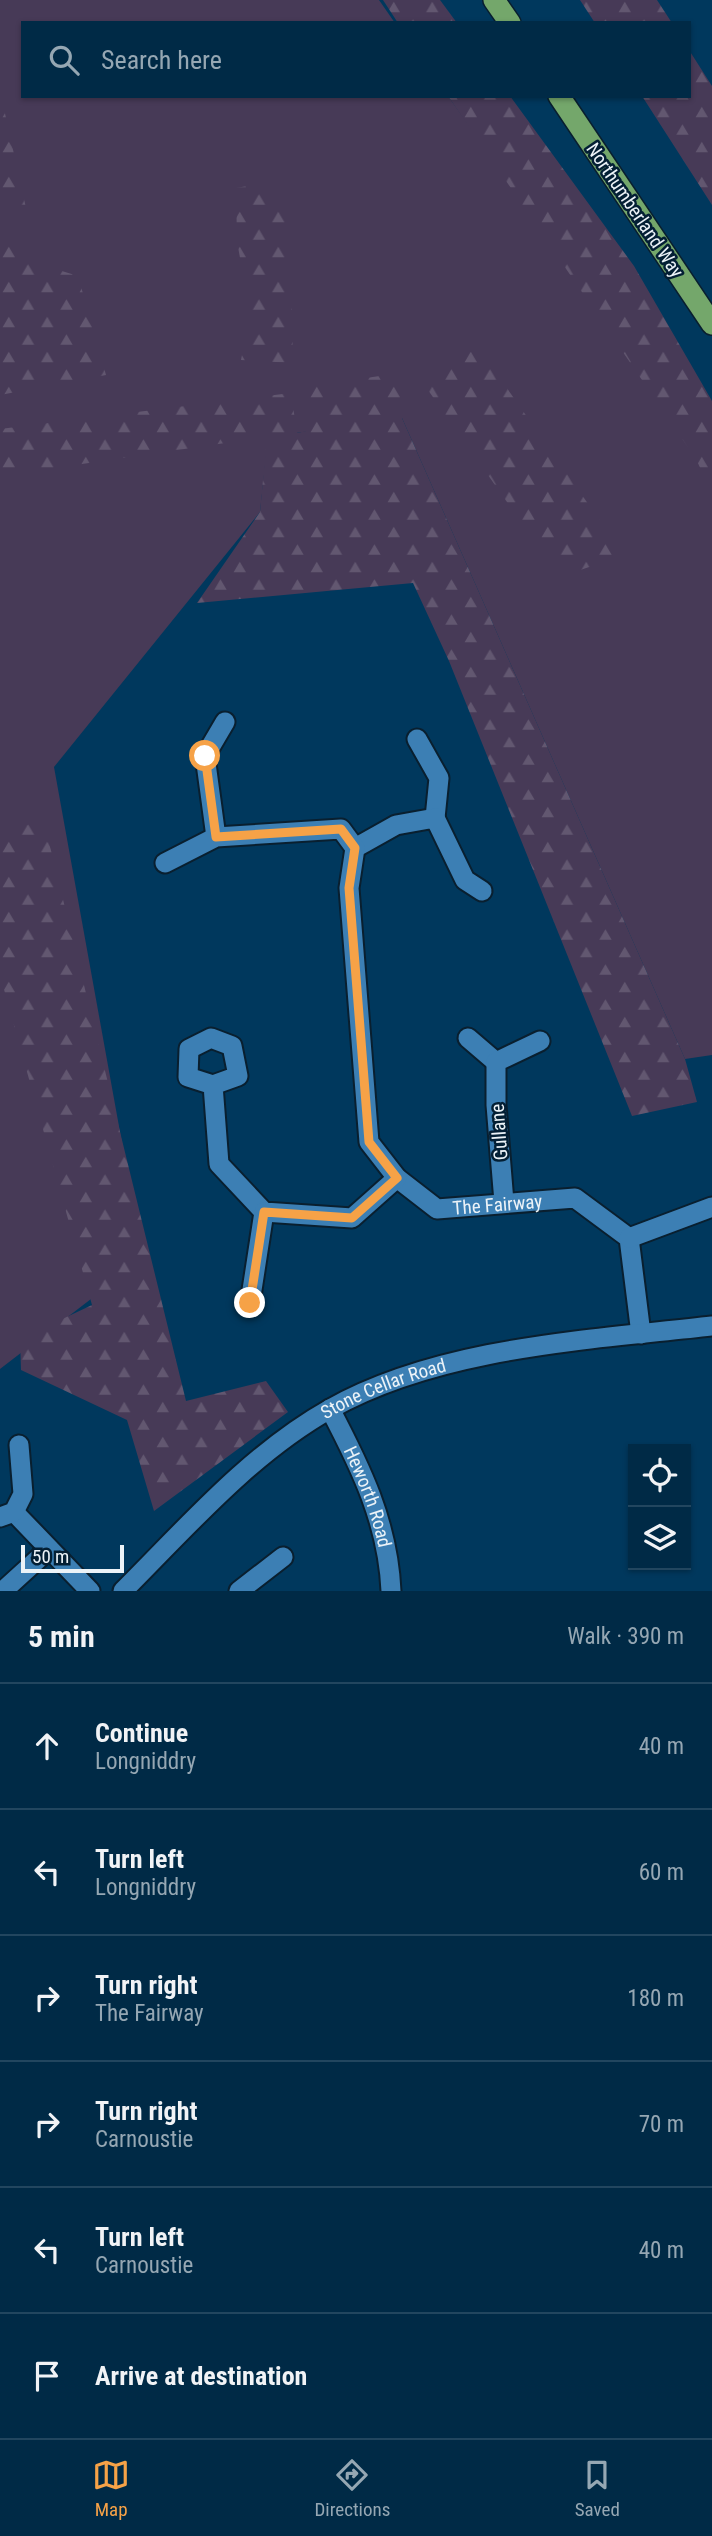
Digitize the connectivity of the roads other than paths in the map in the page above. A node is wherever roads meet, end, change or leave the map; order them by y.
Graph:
1 (494, 0) edge
2 (509, 21) edge
3 (560, 98) edge
4 (712, 324) edge
5 (225, 722) dead end
6 (417, 739) dead end
7 (435, 818) junction
8 (216, 837) junction
9 (355, 848) junction
10 (166, 863) dead end
11 (482, 891) dead end
12 (468, 1038) dead end
13 (540, 1041) dead end
14 (496, 1062) junction
15 (213, 1085) dead end
16 (397, 1178) junction
17 (505, 1202) junction
18 (712, 1207) edge
19 (264, 1212) junction
20 (629, 1238) junction
21 (250, 1303) dead end
22 (712, 1326) edge
23 (641, 1334) junction
24 (330, 1409) junction
25 (19, 1445) dead end
26 (7, 1514) edge
27 (49, 1549) junction
28 (283, 1556) dead end
29 (2, 1591) edge
30 (90, 1591) edge
31 (123, 1591) edge
32 (239, 1591) edge
33 (391, 1591) edge

1 - 2 main road
3 - 4 main road, Northumberland Way
5 - 8 street
6 - 7 street
7 - 9 street
7 - 11 street
8 - 9 street
8 - 10 street
9 - 16 street, The Fairway
12 - 14 street
13 - 14 street
14 - 17 street, Gullane
15 - 19 street
16 - 17 street, The Fairway
16 - 19 street
17 - 20 street, The Fairway
18 - 20 street
19 - 21 street
20 - 23 street
22 - 23 street, Stone Cellar Road
23 - 24 street, Stone Cellar Road
24 - 31 street, Stone Cellar Road
24 - 33 street, Heworth Road
25 - 26 street
26 - 27 street
27 - 29 street
27 - 30 street
28 - 32 street

